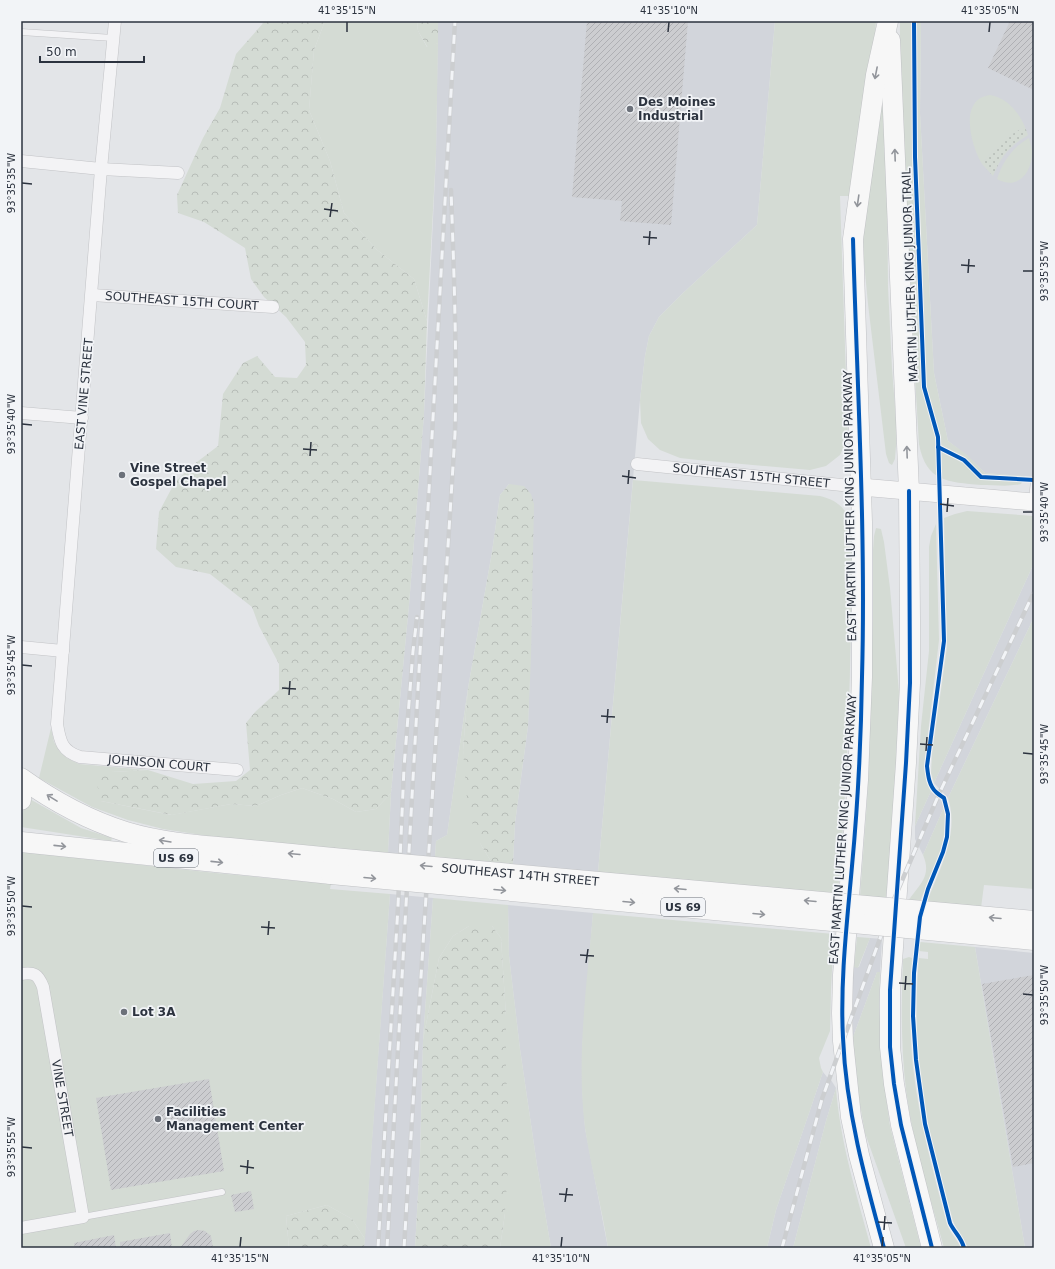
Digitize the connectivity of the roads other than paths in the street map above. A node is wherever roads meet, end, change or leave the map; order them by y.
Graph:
1 (114, 21) edge
2 (889, 21) edge
3 (21, 32) edge
4 (113, 38) junction
5 (21, 162) edge
6 (101, 169) junction
7 (178, 173) dead end
8 (92, 295) junction
9 (273, 307) dead end
10 (21, 413) edge
11 (82, 418) junction
12 (637, 464) dead end
13 (1034, 480) edge
14 (861, 487) junction
15 (909, 491) junction
16 (1033, 502) edge
17 (21, 647) edge
18 (63, 651) junction
19 (80, 757) joint
20 (237, 770) dead end
21 (21, 778) edge
22 (21, 796) edge
23 (21, 800) edge
24 (21, 842) edge
25 (332, 866) junction
26 (1034, 922) edge
27 (1034, 940) edge
28 (21, 974) edge
29 (222, 1192) dead end
30 (83, 1217) junction
31 (21, 1228) edge
32 (884, 1248) edge
33 (932, 1248) edge

1 - 4 street, EAST VINE STREET
2 -> 14 main road, EAST MARTIN LUTHER KING JUNIOR PARKWAY
15 -> 2 main road, EAST MARTIN LUTHER KING JUNIOR PARKWAY
3 - 4 lane
4 - 6 street, EAST VINE STREET
5 - 6 street
6 - 7 street
6 - 8 street, EAST VINE STREET
8 - 9 street, SOUTHEAST 15TH COURT
8 - 11 street, EAST VINE STREET
10 - 11 street
11 - 18 street, EAST VINE STREET
12 - 14 street, SOUTHEAST 15TH STREET
13 - 16 lane
14 - 15 street, SOUTHEAST 15TH STREET
14 - 32 main road, EAST MARTIN LUTHER KING JUNIOR PARKWAY
15 - 16 street, SOUTHEAST 15TH STREET
15 - 33 main road, EAST MARTIN LUTHER KING JUNIOR PARKWAY
17 - 18 street
18 - 19 street, EAST VINE STREET
19 - 20 street, JOHNSON COURT
25 -> 21 main road, SOUTHEAST 14TH STREET / US 69
22 - 23 main road
24 -> 25 main road, SOUTHEAST 14TH STREET / US 69
26 -> 25 main road, SOUTHEAST 14TH STREET / US 69, bridge
25 -> 27 main road, SOUTHEAST 14TH STREET / US 69, bridge
28 - 30 street, VINE STREET
29 - 30 lane
30 - 31 street

